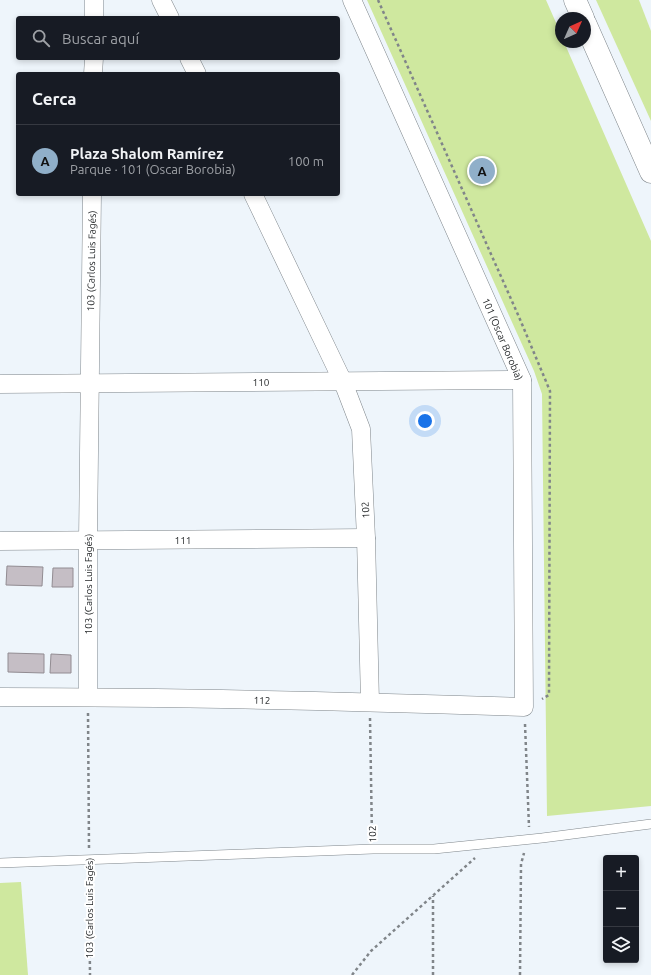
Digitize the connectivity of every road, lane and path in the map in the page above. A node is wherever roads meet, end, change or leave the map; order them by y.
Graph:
1 (94, 0) edge
2 (161, 0) edge
3 (352, 0) edge
4 (575, 0) edge
5 (580, 12) edge
6 (94, 16) edge
7 (169, 16) edge
8 (591, 37) edge
9 (94, 60) edge
10 (190, 60) edge
11 (94, 72) edge
12 (195, 72) edge
13 (651, 172) edge
14 (92, 196) edge
15 (255, 196) edge
16 (522, 380) junction
17 (343, 382) junction
18 (90, 383) junction
19 (0, 384) edge
20 (366, 538) junction
21 (88, 540) junction
22 (0, 541) edge
23 (0, 697) edge
24 (88, 697) junction
25 (370, 702) junction
26 (524, 707) joint
27 (651, 824) edge
28 (492, 843) junction
29 (373, 849) junction
30 (89, 860) junction
31 (0, 863) edge
32 (434, 895) junction
33 (90, 975) edge
34 (352, 975) edge
35 (433, 975) edge

1 - 6 street
2 - 7 street
3 - 16 street, 101 (Oscar Borobia)
4 - 5 main road
8 - 13 main road
9 - 11 street
10 - 12 street
14 - 18 street, 103 (Carlos Luis Fagés)
15 - 17 street, 102
16 - 17 street, 110
16 - 26 street, 101 (Oscar Borobia)
17 - 18 street, 110
17 - 20 street, 102
18 - 19 street, 110
18 - 21 street, 103 (Carlos Luis Fagés)
20 - 21 street, 111
20 - 25 street, 102
21 - 22 street, 111
21 - 24 street, 103 (Carlos Luis Fagés)
23 - 24 street, 112
24 - 25 street, 112
24 - 30 path, 103 (Carlos Luis Fagés)
25 - 26 street, 112
25 - 29 path, 102
27 - 28 lane
28 - 29 lane
28 - 32 path
29 - 30 lane
30 - 31 lane
30 - 33 path, 103 (Carlos Luis Fagés)
32 - 34 path
32 - 35 path

